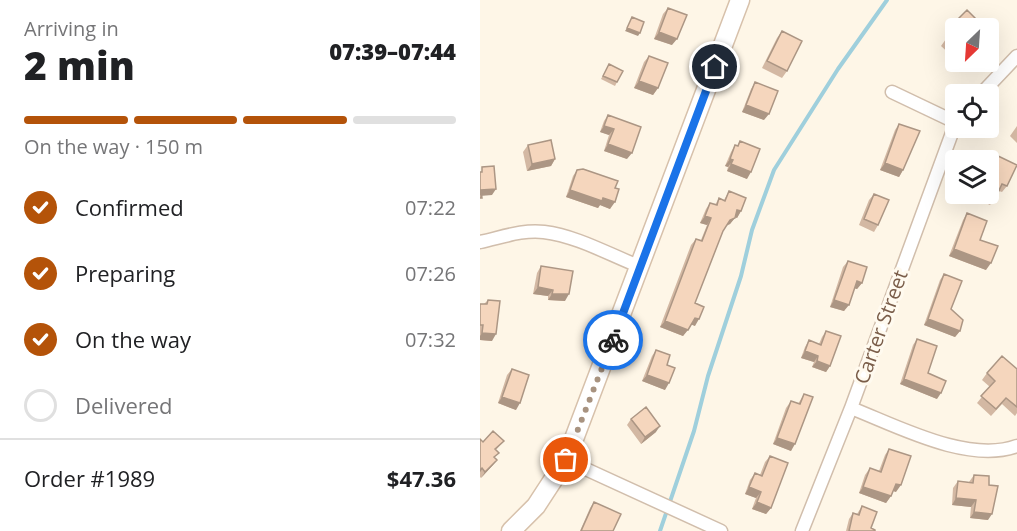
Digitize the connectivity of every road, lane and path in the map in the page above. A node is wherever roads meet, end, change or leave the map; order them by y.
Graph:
1 (740, 0) edge
2 (1017, 56) edge
3 (990, 84) edge
4 (892, 92) dead end
5 (945, 117) edge
6 (949, 138) edge
7 (480, 242) edge
8 (641, 267) junction
9 (851, 408) junction
10 (1017, 446) edge
11 (566, 460) junction
12 (512, 531) edge
13 (722, 531) edge
14 (801, 531) edge

1 - 8 main road
2 - 3 street
4 - 5 street
6 - 9 street, Carter Street
7 - 8 street
8 - 11 main road
9 - 10 street
9 - 14 street, Carter Street
11 - 12 main road
11 - 13 street

